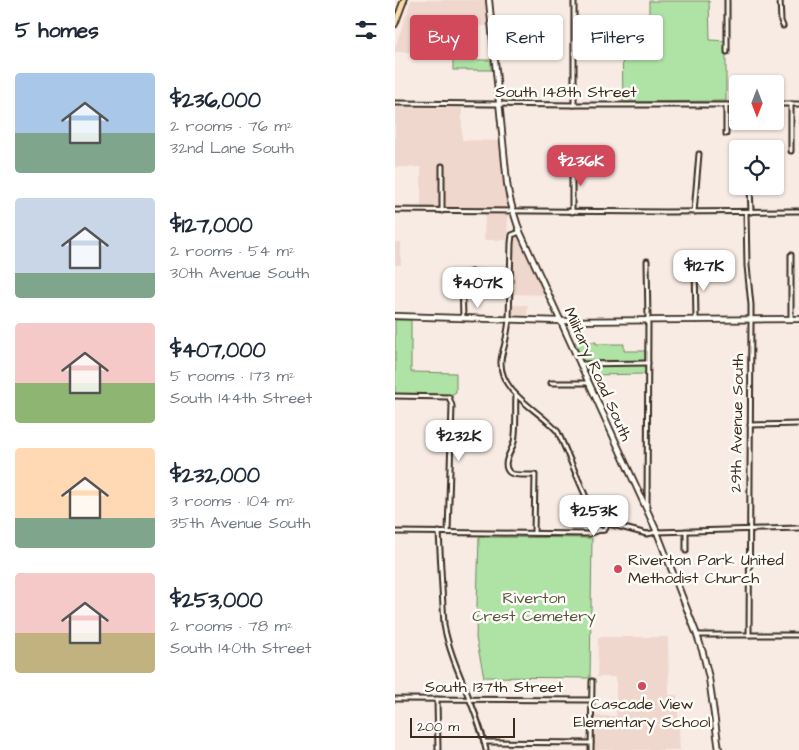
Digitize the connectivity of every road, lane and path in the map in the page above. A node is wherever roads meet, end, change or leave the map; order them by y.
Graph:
1 (404, 0) edge
2 (489, 0) edge
3 (574, 0) edge
4 (727, 0) edge
5 (780, 0) edge
6 (395, 24) edge
7 (783, 26) dead end
8 (727, 52) dead end
9 (395, 103) edge
10 (500, 104) junction
11 (784, 104) edge
12 (791, 104) junction
13 (799, 104) edge
14 (574, 105) junction
15 (726, 105) joint
16 (726, 134) dead end
17 (791, 151) dead end
18 (699, 154) dead end
19 (572, 163) dead end
20 (442, 166) dead end
21 (750, 195) edge
22 (395, 210) edge
23 (442, 211) junction
24 (512, 211) junction
25 (799, 211) edge
26 (572, 212) junction
27 (694, 212) junction
28 (748, 212) junction
29 (520, 232) junction
30 (791, 255) dead end
31 (647, 261) dead end
32 (695, 263) dead end
33 (510, 273) junction
34 (395, 316) edge
35 (463, 318) junction
36 (791, 319) junction
37 (799, 319) edge
38 (509, 320) junction
39 (560, 320) junction
40 (696, 320) junction
41 (751, 320) junction
42 (648, 321) junction
43 (648, 363) junction
44 (579, 364) junction
45 (551, 383) dead end
46 (588, 383) junction
47 (516, 395) junction
48 (395, 396) edge
49 (799, 424) edge
50 (750, 425) junction
51 (647, 510) junction
52 (593, 513) junction
53 (604, 524) junction
54 (799, 528) edge
55 (598, 529) junction
56 (749, 529) junction
57 (687, 531) junction
58 (395, 532) edge
59 (439, 532) junction
60 (448, 532) junction
61 (657, 532) junction
62 (534, 533) junction
63 (686, 551) dead end
64 (697, 635) junction
65 (749, 635) junction
66 (799, 635) edge
67 (592, 681) dead end
68 (395, 699) edge
69 (437, 699) junction
70 (470, 699) junction
71 (592, 700) junction
72 (484, 742) junction
73 (591, 744) junction
74 (438, 750) edge
75 (486, 750) edge
76 (591, 750) edge
77 (719, 750) edge

1 - 6 main road
2 - 10 street, Military Road South
3 - 14 street
4 - 8 street
5 - 7 street
9 - 10 street, South 148th Street
10 - 14 street, South 148th Street
10 - 24 street, Military Road South
11 - 12 street
12 - 13 street
12 - 17 street
14 - 15 street, South 148th Street
15 - 16 street
18 - 27 street
19 - 26 street
20 - 23 street
21 - 28 street, 29th Avenue South
22 - 23 street
23 - 24 street
24 - 26 street
24 - 29 street, Military Road South
25 - 28 street
26 - 27 street
27 - 28 street
28 - 41 street, 29th Avenue South
29 - 33 street
29 - 39 street, Military Road South
30 - 36 street
31 - 42 street
32 - 40 street
33 - 35 street
33 - 38 street
34 - 35 street
35 - 38 street
36 - 37 street
36 - 41 street
38 - 39 street
38 - 47 street
39 - 42 street
39 - 44 street, Military Road South
40 - 41 street
40 - 42 street
41 - 50 street, 29th Avenue South
42 - 43 street
43 - 44 street
43 - 51 street
44 - 46 street, Military Road South
45 - 46 street
46 - 51 street, Military Road South
47 - 52 street
47 - 62 street
48 - 60 street
49 - 50 street
50 - 56 street, 29th Avenue South
51 - 61 street, Military Road South
52 - 53 street
52 - 55 street
53 - 55 street
53 - 55 street
53 - 61 street
54 - 56 street
55 - 62 street
56 - 57 street
56 - 65 street, 29th Avenue South
57 - 61 street
57 - 63 street
58 - 59 street
59 - 60 street
59 - 70 street
60 - 62 street
61 - 64 street, Military Road South
64 - 65 street
64 - 77 street, Military Road South
65 - 66 street
67 - 71 street
68 - 69 street, South 137th Street
69 - 70 street, South 137th Street
69 - 74 street
70 - 71 street, South 137th Street
70 - 72 street
71 - 73 street
72 - 73 street
72 - 75 street
73 - 76 street

